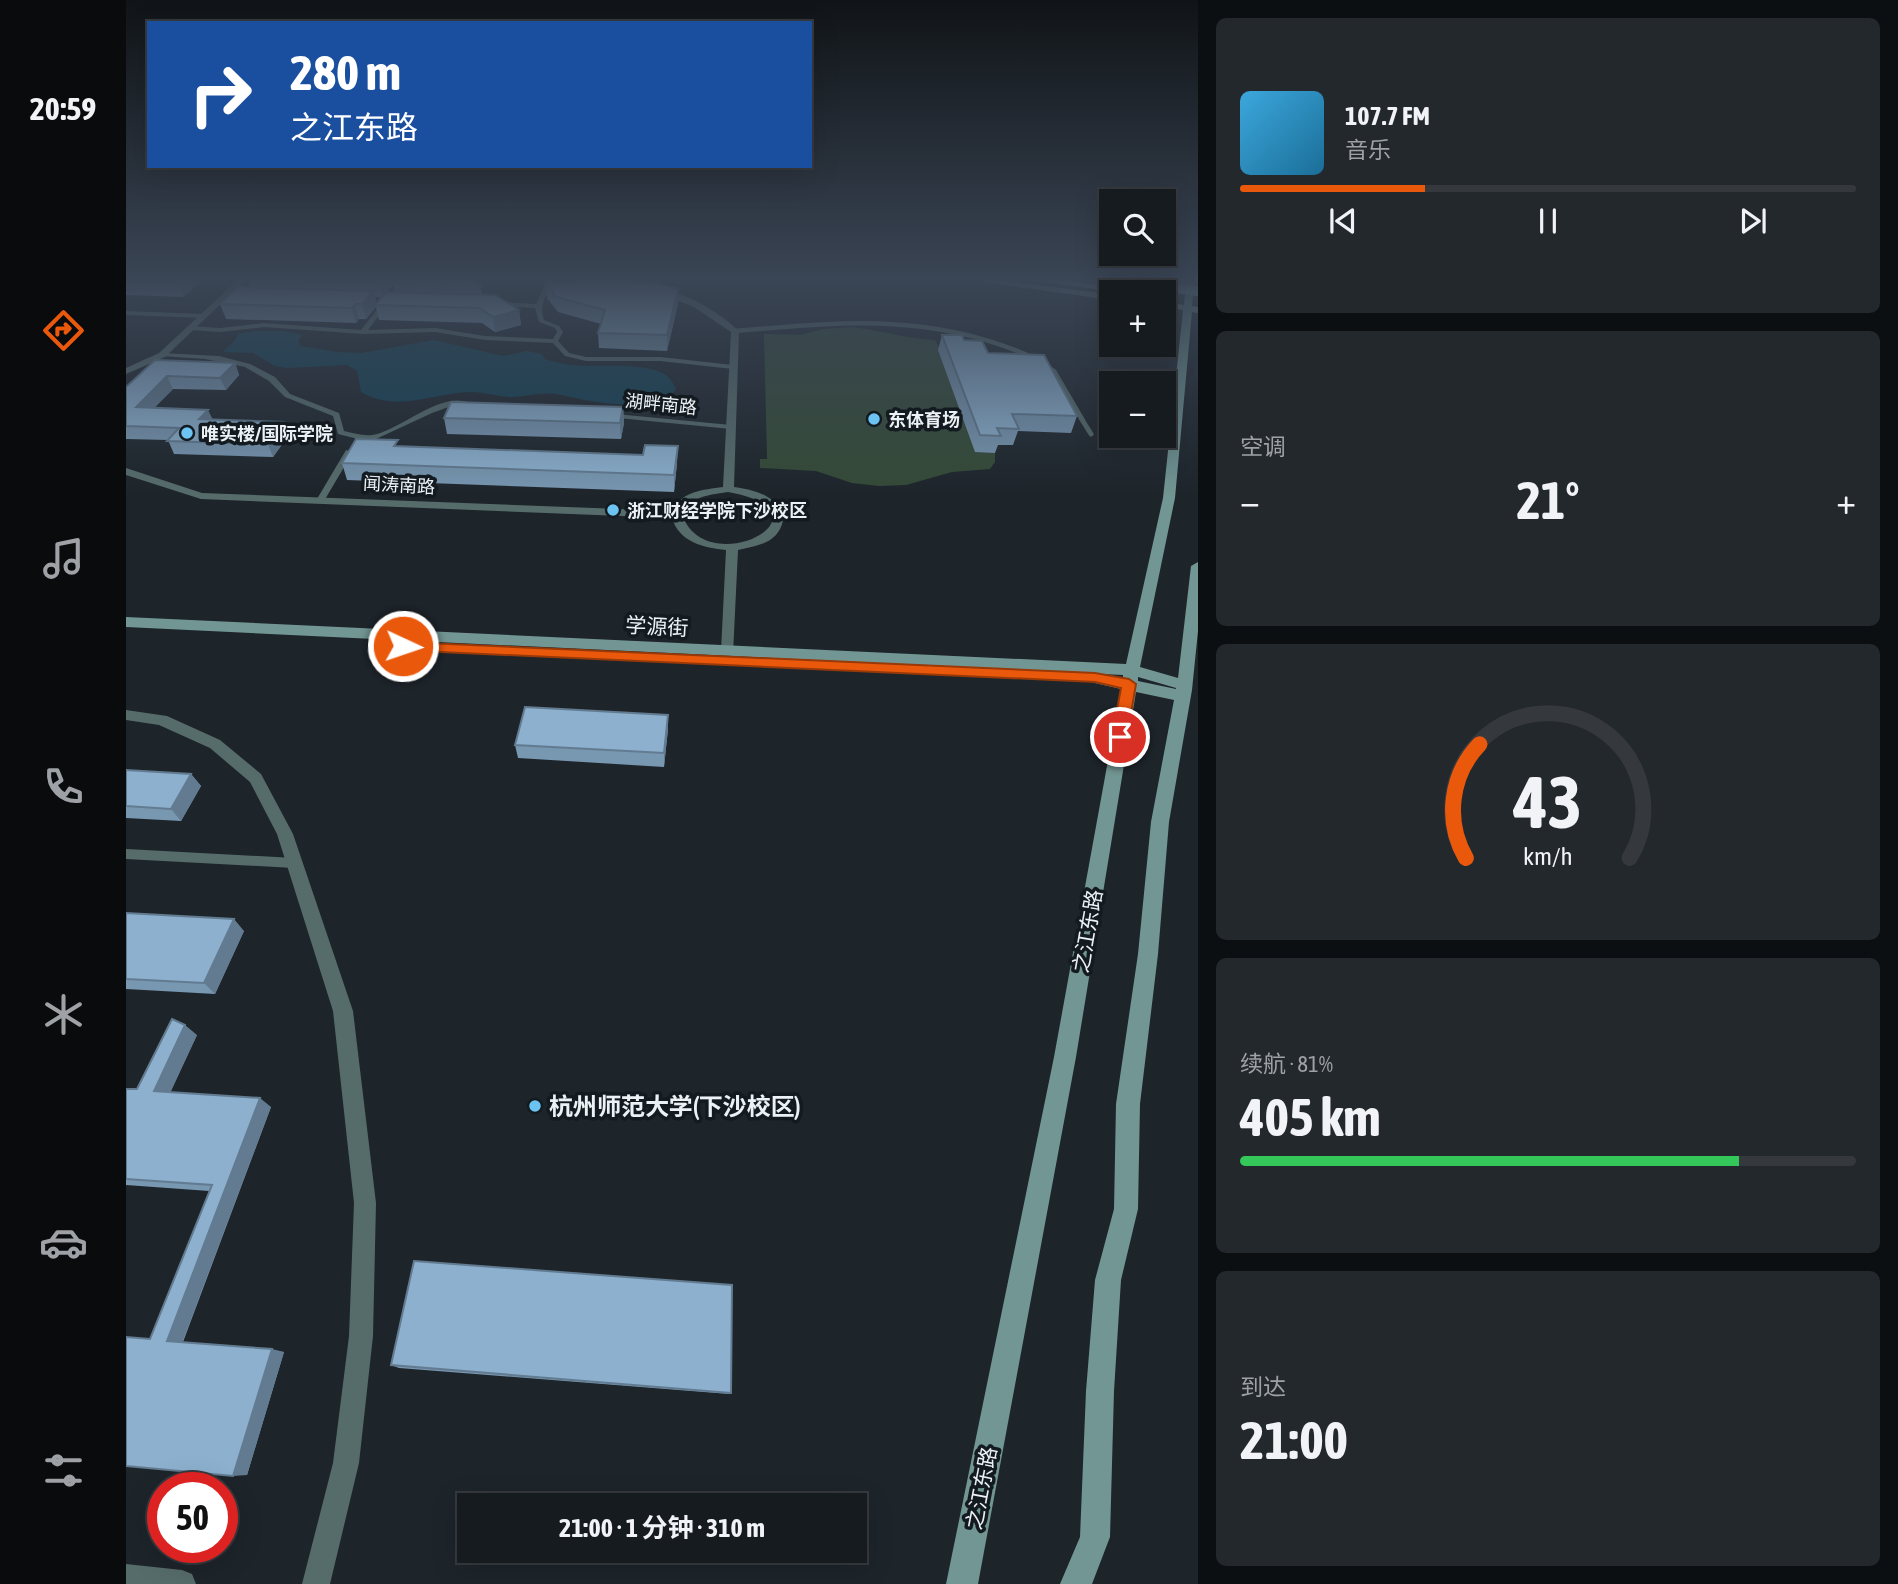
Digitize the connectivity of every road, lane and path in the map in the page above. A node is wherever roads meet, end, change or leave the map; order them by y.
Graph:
1 (167, 350) edge
2 (563, 350) edge
3 (734, 350) edge
4 (1017, 350) edge
5 (1185, 350) edge
6 (162, 355) junction
7 (733, 367) junction
8 (126, 371) edge
9 (481, 403) edge
10 (596, 413) edge
11 (731, 427) junction
12 (1091, 434) dead end
13 (358, 437) junction
14 (126, 471) edge
15 (728, 489) junction
16 (321, 499) junction
17 (675, 515) junction
18 (732, 548) junction
19 (1198, 566) edge
20 (126, 622) edge
21 (126, 634) edge
22 (728, 651) junction
23 (1130, 677) junction
24 (1183, 691) junction
25 (126, 715) edge
26 (126, 854) edge
27 (295, 863) junction
28 (126, 1578) edge
29 (182, 1584) edge
30 (316, 1584) edge
31 (962, 1584) edge
32 (1076, 1584) edge

1 - 6 street
2 - 7 street
3 - 7 street
4 - 12 lane
5 - 23 main road, 之江东路
6 - 8 street
6 - 13 street
7 - 11 street
9 - 13 street
10 - 11 street, 湖畔南路
11 - 15 street
13 - 16 street
14 - 16 street, 闻涛南路
15 - 17 street
15 - 18 street
16 - 17 street, 闻涛南路
17 - 18 street
18 - 22 street
19 - 24 main road
20 - 22 main road, 学源街
21 - 23 main road
22 - 23 main road, 学源街
23 - 24 main road
23 - 31 main road, 之江东路
24 - 32 main road
25 - 27 street
26 - 27 lane
27 - 30 street
28 - 29 street

